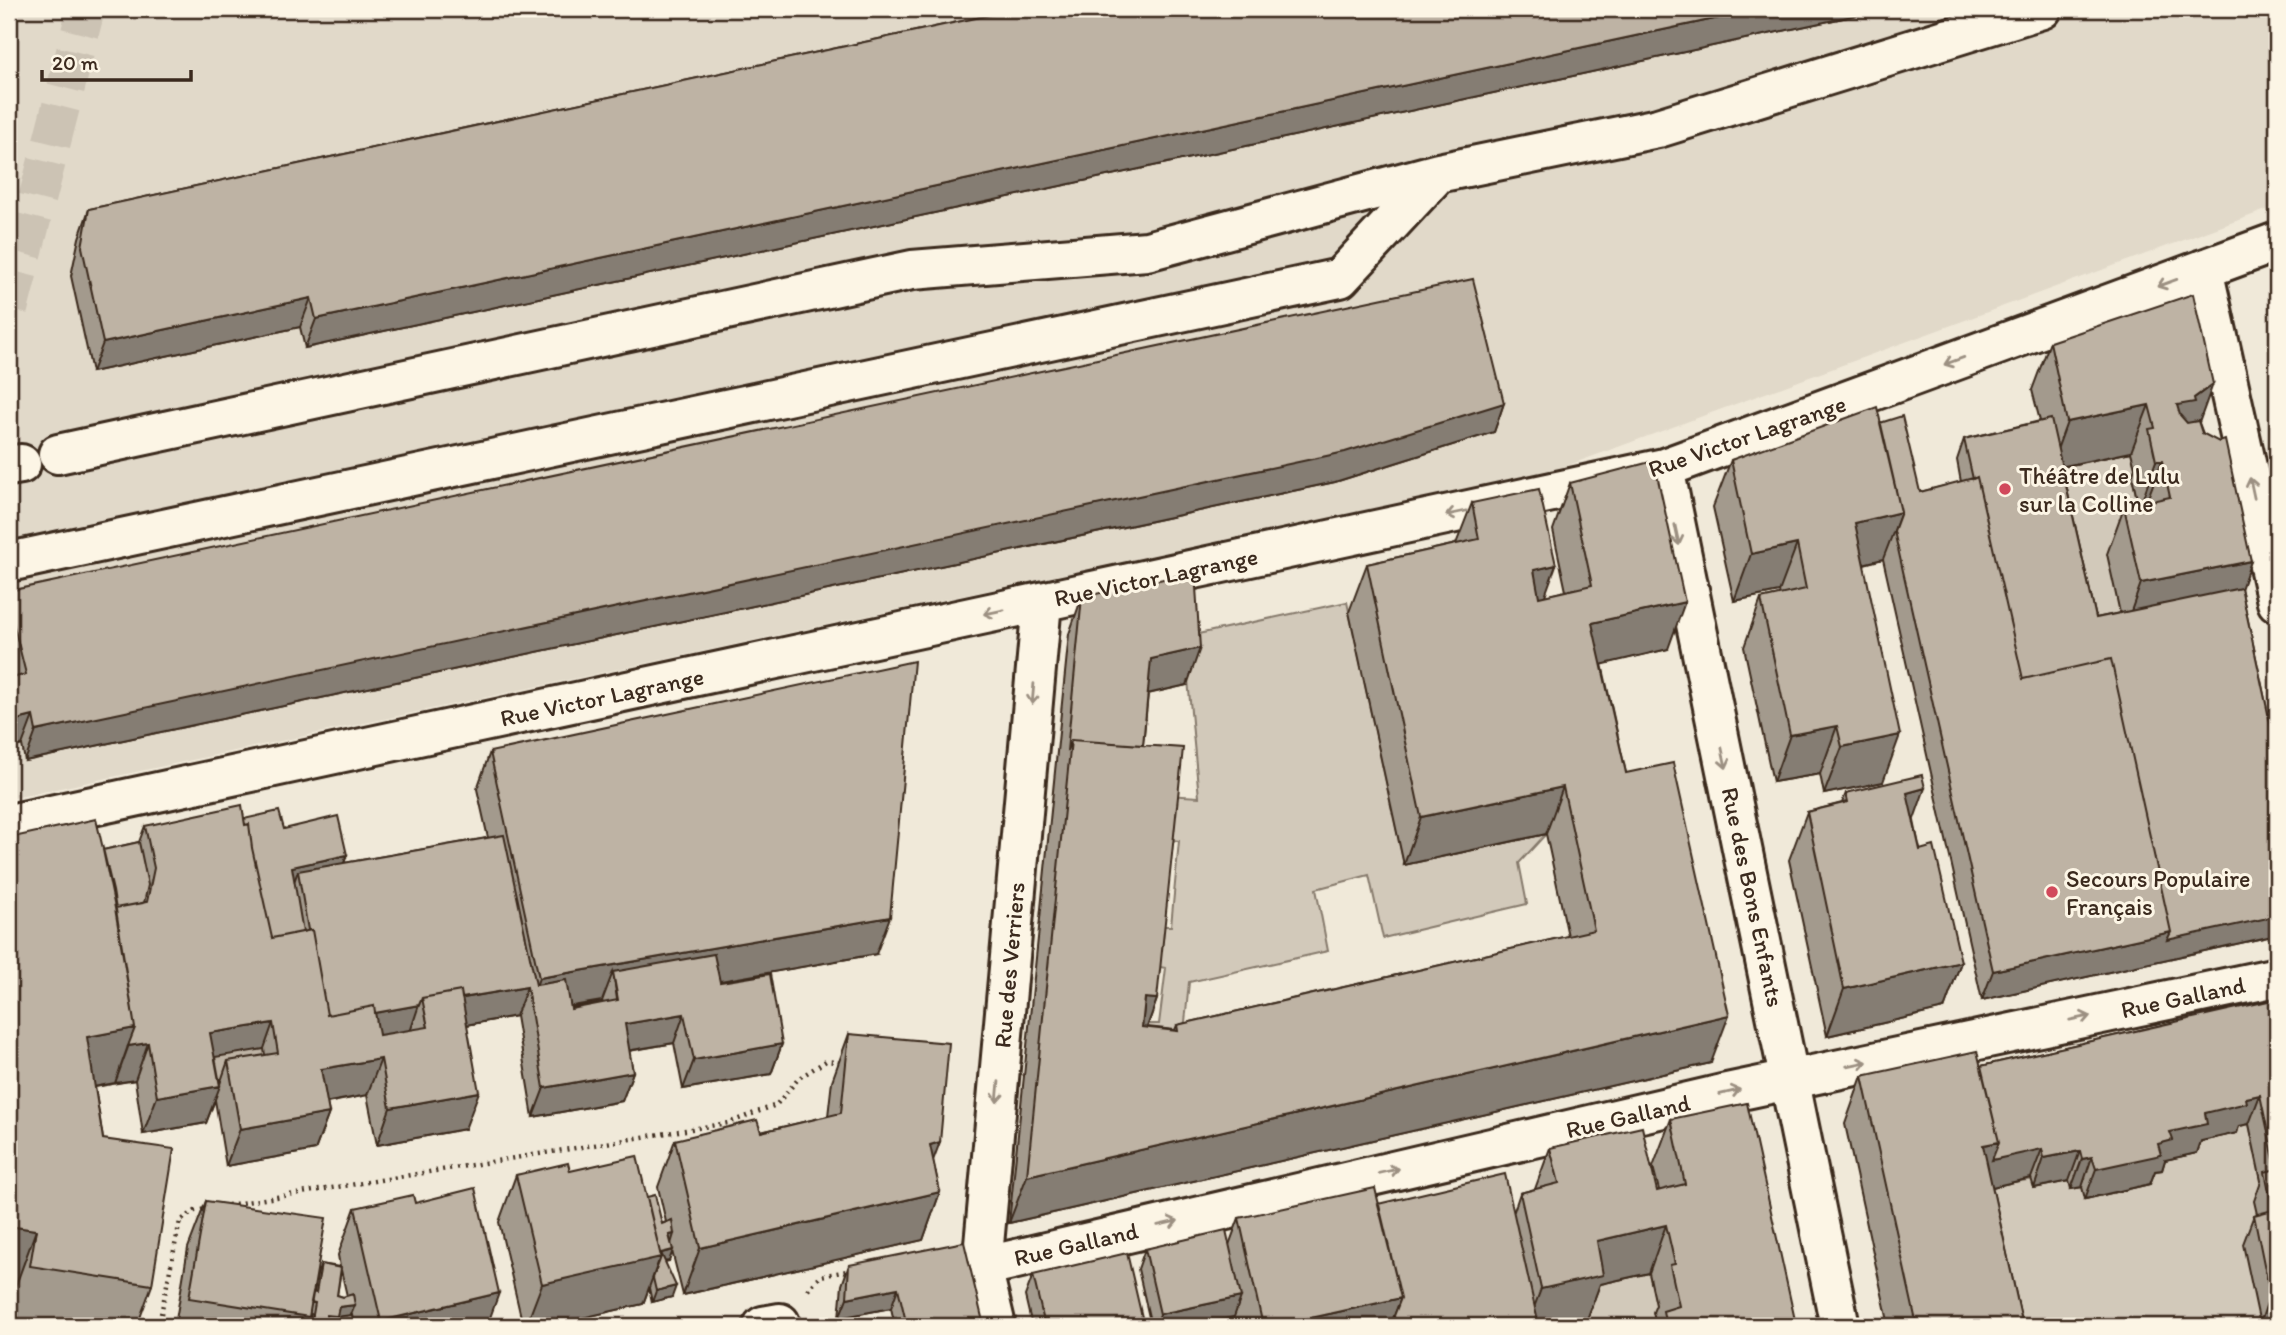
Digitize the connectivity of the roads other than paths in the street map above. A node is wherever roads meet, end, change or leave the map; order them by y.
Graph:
1 (2042, 9) edge
2 (1438, 173) junction
3 (2277, 242) edge
4 (2203, 269) junction
5 (58, 454) dead end
6 (1664, 468) junction
7 (9, 562) edge
8 (1042, 602) junction
9 (2277, 603) edge
10 (9, 824) edge
11 (2277, 977) edge
12 (1790, 1079) junction
13 (982, 1267) junction
14 (996, 1326) edge
15 (1840, 1326) edge

1 - 2 street
2 - 5 street
2 - 7 street
3 - 4 street, Rue Victor Lagrange
4 -> 6 street, Rue Victor Lagrange
9 -> 4 street
6 -> 8 street, Rue Victor Lagrange
6 -> 12 street, Rue des Bons Enfants
8 -> 10 street, Rue Victor Lagrange
8 -> 13 street, Rue des Verriers
12 -> 11 street, Rue Galland
13 -> 12 street, Rue Galland
12 - 15 street, Rue des Bons Enfants
13 - 14 street, Rue des Verriers

